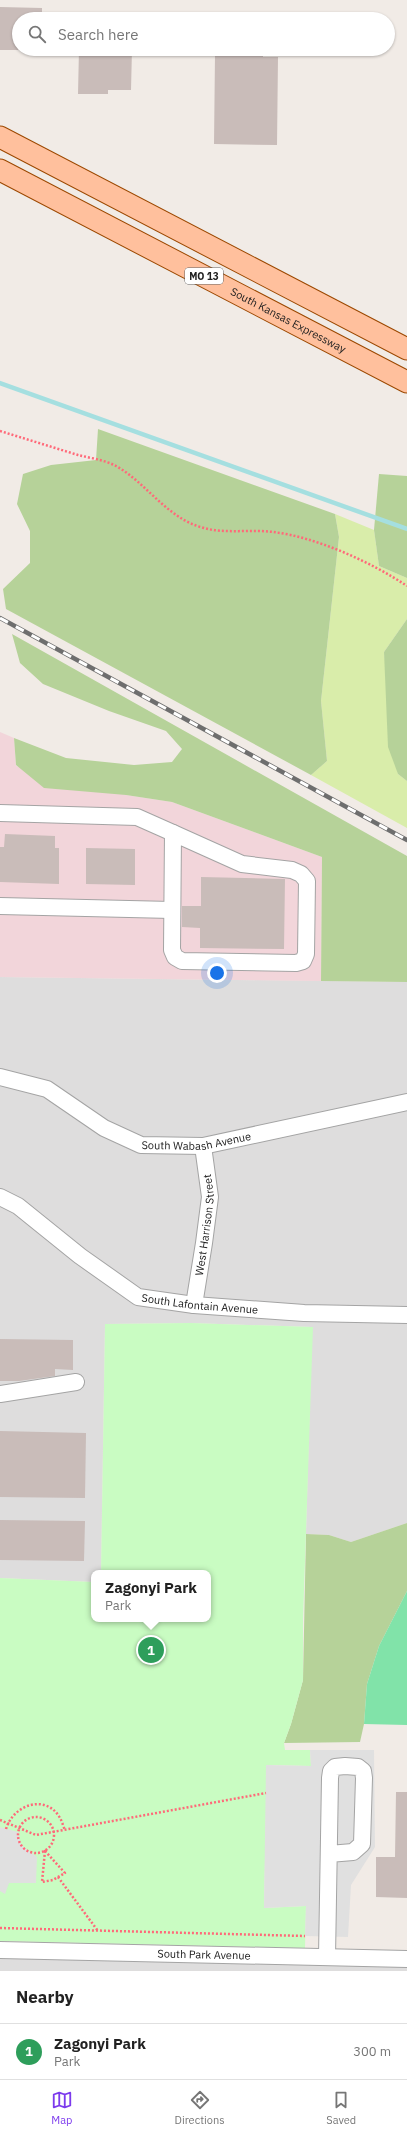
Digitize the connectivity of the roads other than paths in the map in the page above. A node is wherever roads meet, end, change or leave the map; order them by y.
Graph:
1 (1, 137) edge
2 (3, 173) edge
3 (407, 350) edge
4 (407, 382) edge
5 (0, 813) edge
6 (174, 833) junction
7 (0, 906) edge
8 (172, 910) junction
9 (0, 1076) edge
10 (407, 1102) edge
11 (203, 1146) junction
12 (0, 1198) edge
13 (194, 1305) junction
14 (407, 1315) edge
15 (76, 1382) dead end
16 (0, 1394) edge
17 (329, 1854) junction
18 (0, 1950) edge
19 (327, 1957) junction
20 (407, 1959) edge

1 - 3 main road, MO 13
2 - 4 main road, South Kansas Expressway / MO 13
5 - 6 street
6 - 8 street
6 - 8 street
7 - 8 street
9 - 11 street, South Wabash Avenue
10 - 11 street, South Wabash Avenue
11 - 13 street, West Harrison Street
12 - 13 street, South Lafontain Avenue
13 - 14 street, South Lafontain Avenue
15 - 16 street
17 - 17 street
17 - 19 street
18 - 19 street, South Park Avenue
19 - 20 street, South Park Avenue

